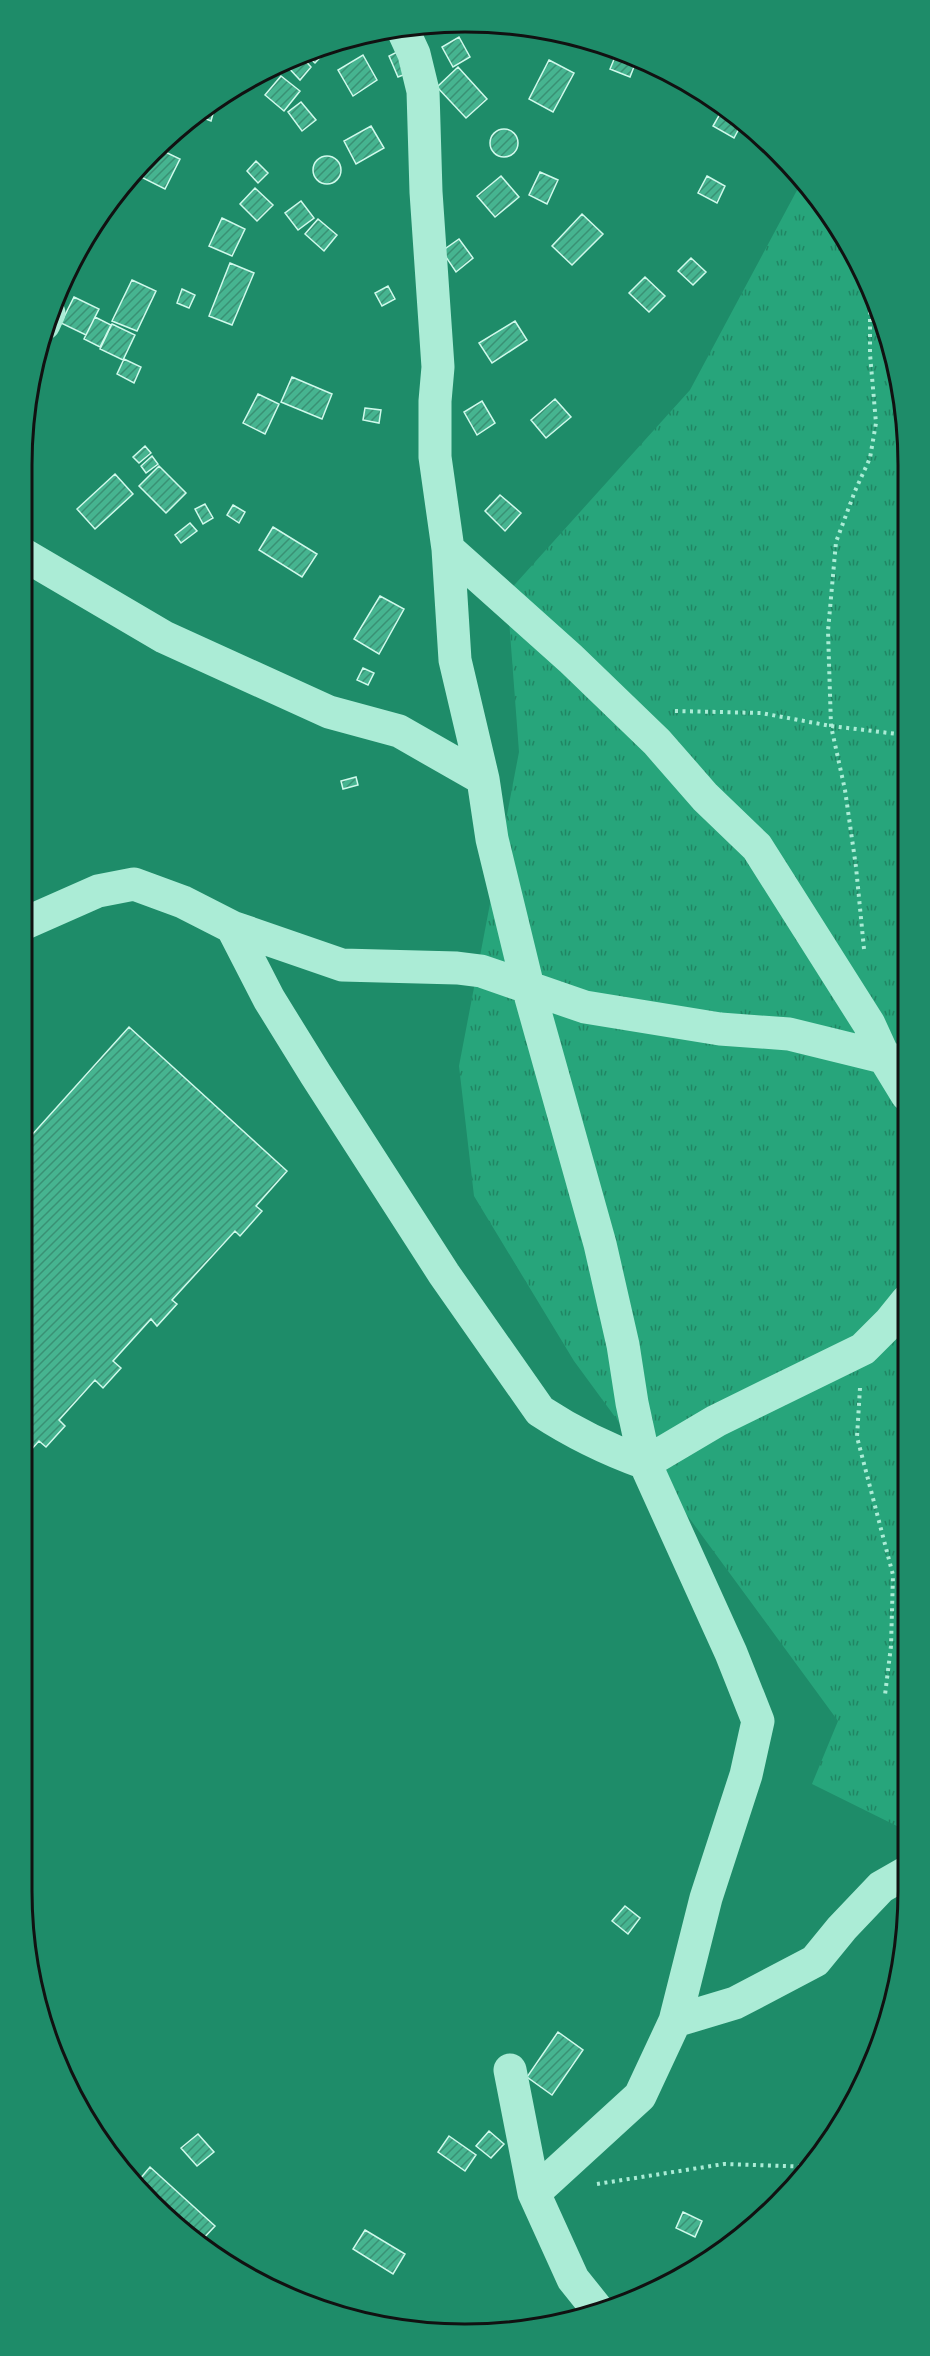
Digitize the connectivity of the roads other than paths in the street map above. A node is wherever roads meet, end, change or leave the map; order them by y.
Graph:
1 (405, 35) edge
2 (448, 549) junction
3 (32, 559) edge
4 (483, 779) junction
5 (32, 920) edge
6 (232, 927) junction
7 (528, 987) junction
8 (896, 1061) edge
9 (898, 1312) edge
10 (645, 1463) junction
11 (898, 1877) edge
12 (675, 2021) junction
13 (510, 2070) dead end
14 (534, 2193) junction
15 (593, 2305) edge

1 - 2 street
2 - 4 street
2 - 8 street
3 - 4 street
4 - 7 street
5 - 6 street
6 - 7 street
6 - 10 street
7 - 8 street
7 - 10 street
9 - 10 street
10 - 12 street
11 - 12 street
12 - 14 street
13 - 14 street
14 - 15 street

